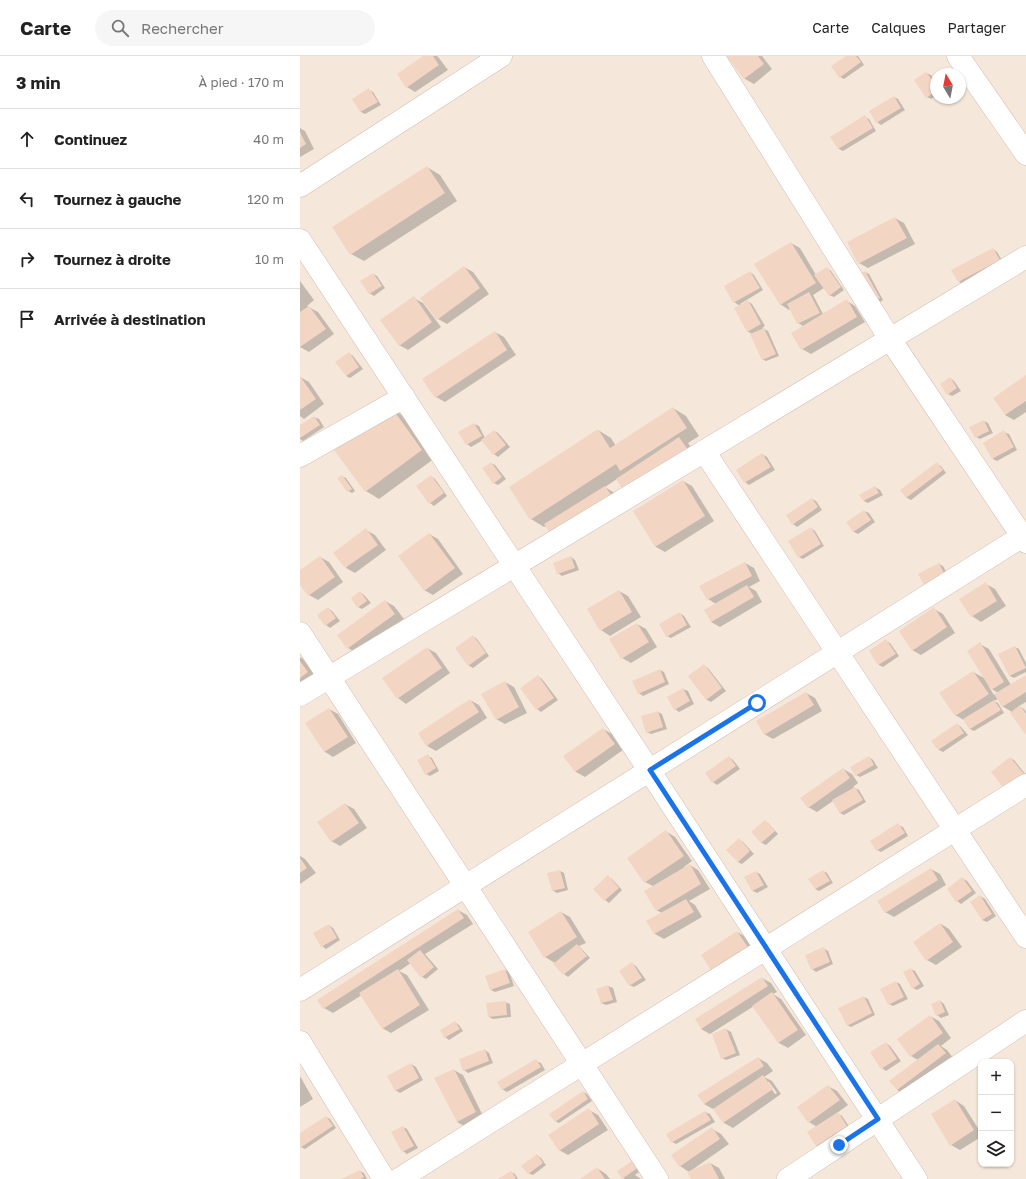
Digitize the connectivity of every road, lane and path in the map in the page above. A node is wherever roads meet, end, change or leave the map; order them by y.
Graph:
1 (502, 56) edge
2 (713, 56) edge
3 (958, 56) edge
4 (1026, 154) edge
5 (300, 186) edge
6 (300, 240) edge
7 (1026, 257) edge
8 (890, 339) junction
9 (404, 397) junction
10 (704, 451) junction
11 (300, 456) edge
12 (1025, 537) edge
13 (514, 566) junction
14 (300, 634) edge
15 (838, 652) junction
16 (328, 678) junction
17 (300, 695) edge
18 (650, 770) junction
19 (1026, 785) edge
20 (955, 830) junction
21 (465, 886) junction
22 (1026, 937) edge
23 (765, 949) junction
24 (300, 990) edge
25 (1026, 1022) edge
26 (300, 1042) edge
27 (581, 1064) junction
28 (878, 1119) junction
29 (384, 1179) edge
30 (399, 1179) edge
31 (657, 1179) edge
32 (788, 1179) edge
33 (916, 1179) edge

1 - 5 street
2 - 8 street
3 - 4 street
6 - 9 street
7 - 8 street
8 - 10 street
8 - 12 street
9 - 11 street
9 - 13 street
10 - 13 street
10 - 15 street
12 - 15 street
13 - 16 street
13 - 18 street
14 - 16 street
15 - 18 street
15 - 20 street
16 - 17 street
16 - 21 street
18 - 21 street
18 - 23 street
19 - 20 street
20 - 22 street
20 - 23 street
21 - 24 street
21 - 27 street
23 - 27 street
23 - 28 street
25 - 28 street
26 - 29 street
27 - 30 street
27 - 31 street
28 - 32 street
28 - 33 street

